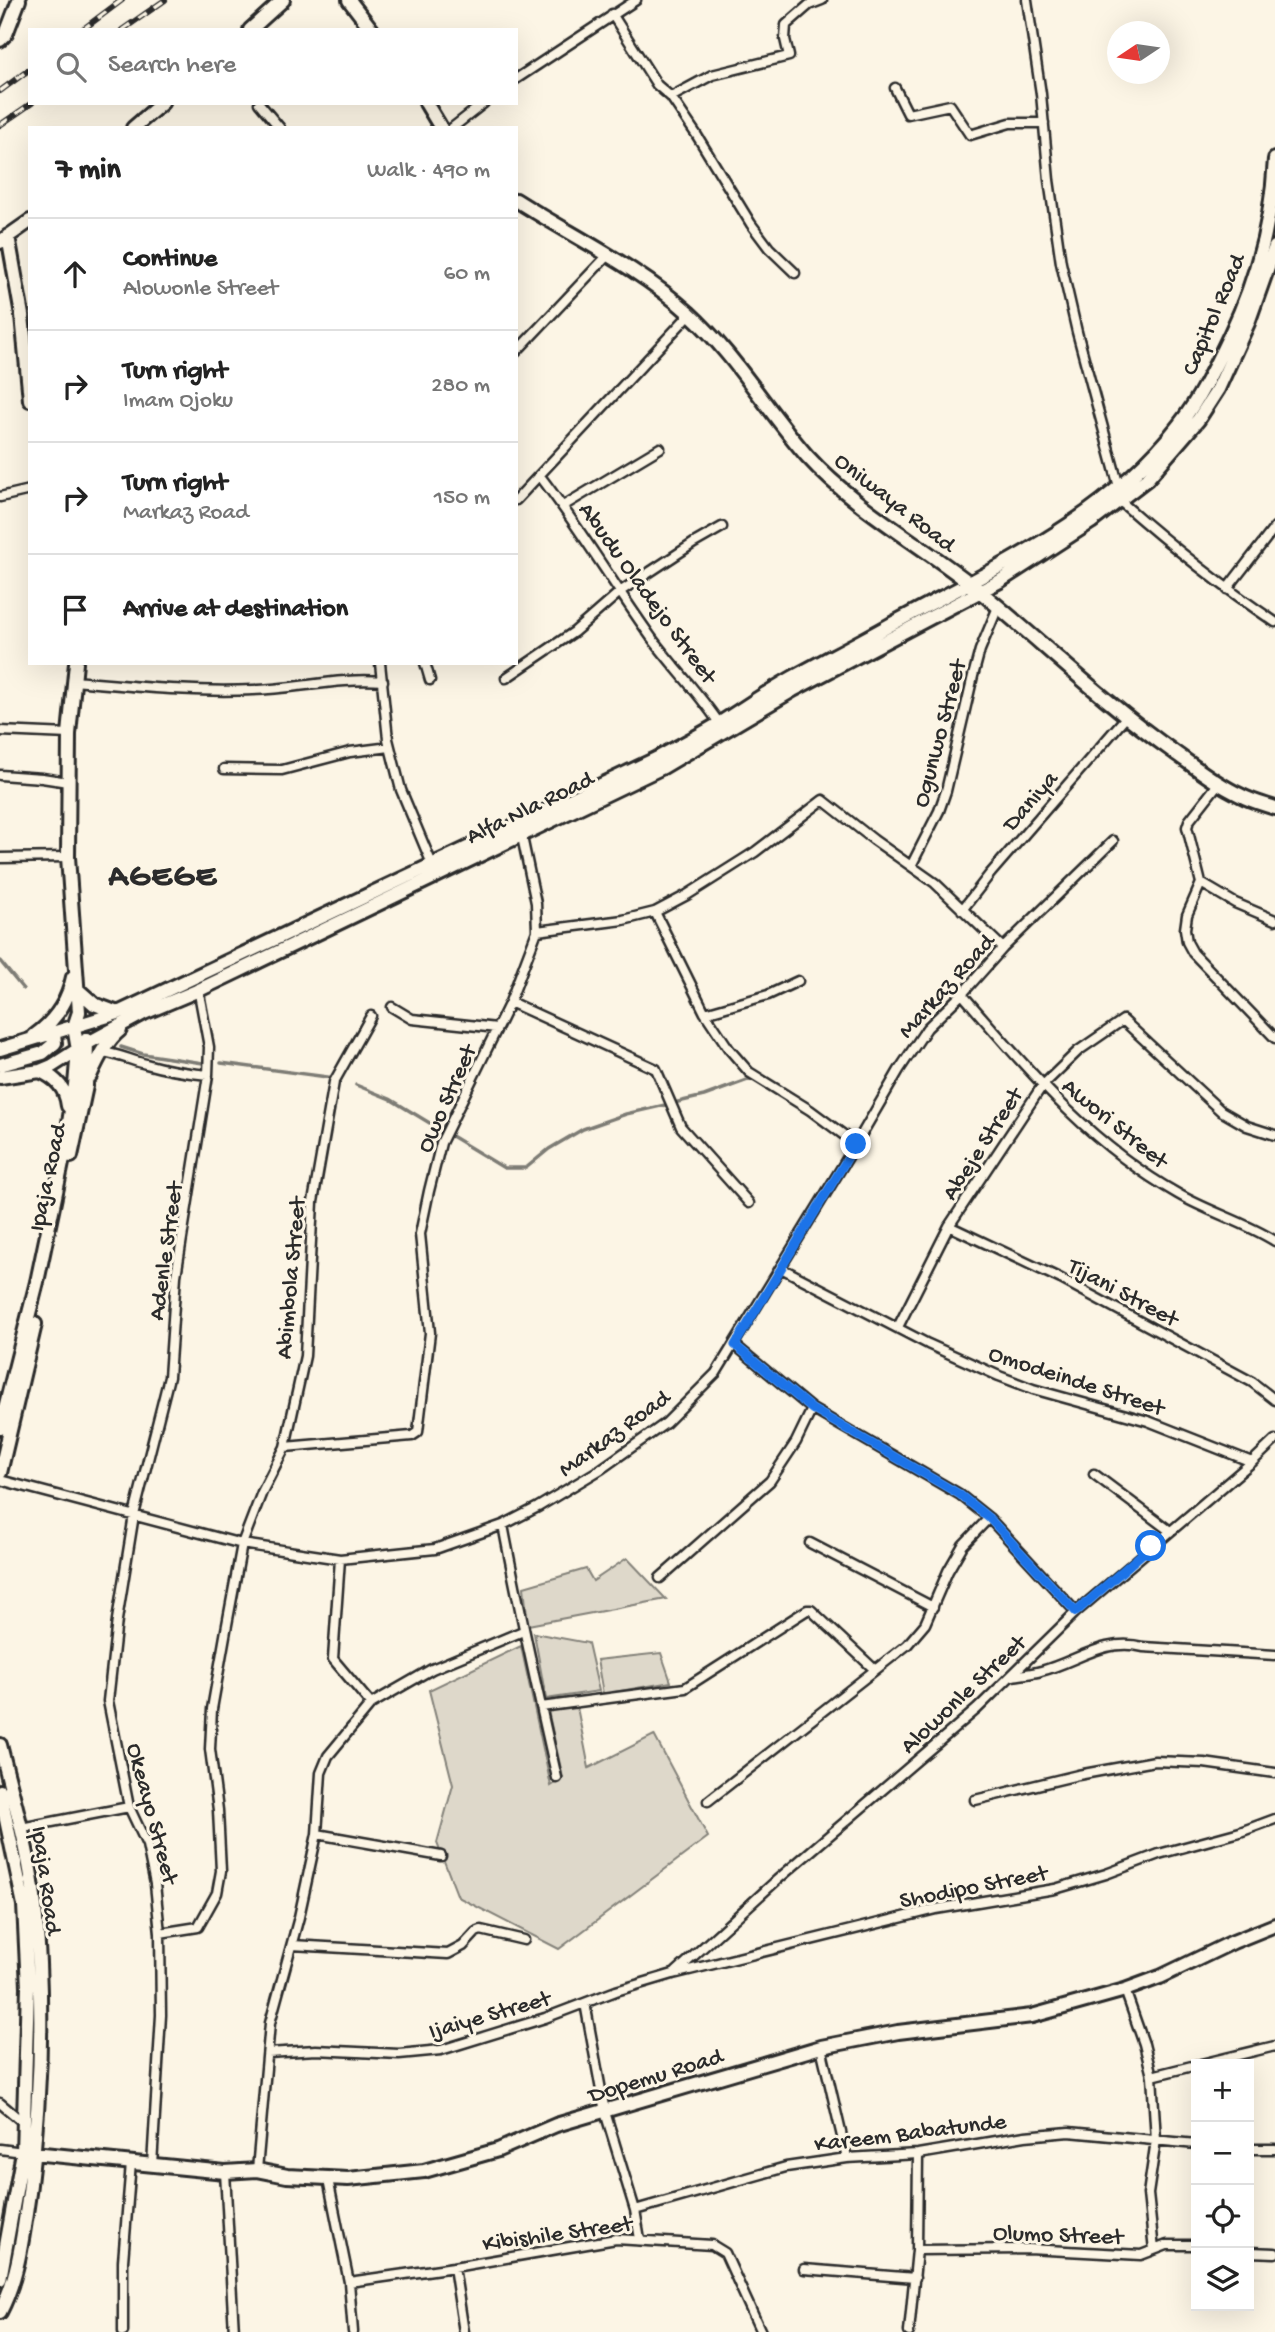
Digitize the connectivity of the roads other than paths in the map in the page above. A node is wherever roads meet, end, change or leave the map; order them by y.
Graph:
1 (19, 0) edge
2 (284, 0) edge
3 (349, 0) edge
4 (636, 0) edge
5 (822, 0) edge
6 (1027, 0) edge
7 (612, 14) junction
8 (252, 28) edge
9 (370, 28) edge
10 (0, 40) edge
11 (518, 78) edge
12 (895, 88) dead end
13 (671, 97) junction
14 (160, 105) edge
15 (261, 105) edge
16 (427, 105) edge
17 (481, 105) edge
18 (1044, 123) junction
19 (135, 126) edge
20 (277, 126) edge
21 (440, 126) edge
22 (455, 126) edge
23 (1275, 159) edge
24 (518, 201) edge
25 (28, 222) edge
26 (1270, 235) edge
27 (4, 239) edge
28 (1275, 247) edge
29 (608, 255) junction
30 (795, 274) dead end
31 (690, 314) junction
32 (518, 350) edge
33 (28, 359) edge
34 (660, 448) dead end
35 (540, 476) junction
36 (1119, 487) junction
37 (28, 490) edge
38 (0, 497) edge
39 (518, 498) edge
40 (1120, 501) junction
41 (563, 506) junction
42 (722, 527) dead end
43 (1275, 527) edge
44 (975, 588) junction
45 (1227, 589) junction
46 (621, 592) junction
47 (999, 607) junction
48 (1275, 622) edge
49 (76, 665) edge
50 (380, 665) edge
51 (426, 665) edge
52 (506, 678) dead end
53 (430, 680) dead end
54 (74, 681) junction
55 (383, 681) junction
56 (1127, 716) junction
57 (722, 728) junction
58 (0, 731) edge
59 (69, 734) junction
60 (390, 747) junction
61 (224, 769) dead end
62 (0, 775) edge
63 (68, 782) junction
64 (1218, 784) junction
65 (1275, 808) edge
66 (520, 828) junction
67 (1113, 841) dead end
68 (68, 857) junction
69 (0, 858) edge
70 (432, 864) junction
71 (911, 866) junction
72 (1201, 883) junction
73 (961, 910) junction
74 (655, 912) junction
75 (1275, 920) edge
76 (537, 931) junction
77 (1003, 948) junction
78 (76, 963) junction
79 (798, 981) dead end
80 (195, 985) junction
81 (77, 989) junction
82 (962, 994) junction
83 (510, 1002) junction
84 (392, 1007) dead end
85 (118, 1013) junction
86 (144, 1013) junction
87 (705, 1013) junction
88 (371, 1016) dead end
89 (79, 1021) junction
90 (497, 1028) junction
91 (54, 1033) junction
92 (1275, 1038) edge
93 (25, 1042) junction
94 (83, 1046) junction
95 (0, 1049) edge
96 (102, 1052) junction
97 (0, 1065) edge
98 (40, 1072) junction
99 (208, 1075) junction
100 (0, 1077) edge
101 (86, 1086) junction
102 (1042, 1086) junction
103 (68, 1126) junction
104 (1275, 1135) edge
105 (856, 1144) junction
106 (749, 1203) dead end
107 (949, 1226) junction
108 (1275, 1241) edge
109 (781, 1268) junction
110 (898, 1327) junction
111 (735, 1345) junction
112 (1275, 1400) edge
113 (812, 1409) junction
114 (0, 1428) edge
115 (1275, 1440) edge
116 (285, 1447) junction
117 (1252, 1462) junction
118 (0, 1473) edge
119 (1094, 1475) dead end
120 (0, 1480) edge
121 (134, 1515) junction
122 (989, 1518) junction
123 (503, 1525) junction
124 (1170, 1531) junction
125 (810, 1543) dead end
126 (242, 1544) junction
127 (340, 1559) junction
128 (660, 1578) dead end
129 (933, 1607) junction
130 (1076, 1612) junction
131 (523, 1631) junction
132 (1275, 1655) edge
133 (874, 1669) junction
134 (1013, 1676) junction
135 (371, 1704) junction
136 (541, 1707) junction
137 (0, 1745) edge
138 (1275, 1773) edge
139 (557, 1778) dead end
140 (0, 1791) edge
141 (975, 1800) dead end
142 (708, 1801) dead end
143 (129, 1807) junction
144 (1275, 1819) edge
145 (21, 1828) junction
146 (317, 1834) junction
147 (441, 1856) dead end
148 (1275, 1925) edge
149 (160, 1933) junction
150 (524, 1940) dead end
151 (292, 1945) junction
152 (673, 1973) junction
153 (1125, 1990) junction
154 (585, 2003) junction
155 (1275, 2046) edge
156 (821, 2047) junction
157 (268, 2053) junction
158 (1222, 2059) edge
159 (1191, 2067) edge
160 (1152, 2076) junction
161 (0, 2103) edge
162 (605, 2112) junction
163 (30, 2124) junction
164 (1156, 2140) junction
165 (1191, 2144) edge
166 (0, 2149) edge
167 (1254, 2149) edge
168 (1275, 2149) edge
169 (29, 2153) junction
170 (918, 2154) junction
171 (846, 2158) junction
172 (131, 2163) junction
173 (152, 2165) junction
174 (257, 2171) junction
175 (225, 2172) junction
176 (328, 2179) junction
177 (635, 2210) junction
178 (640, 2239) junction
179 (1191, 2245) edge
180 (917, 2250) junction
181 (1154, 2250) junction
182 (1254, 2252) edge
183 (1275, 2253) edge
184 (454, 2267) junction
185 (804, 2269) dead end
186 (915, 2278) junction
187 (0, 2279) edge
188 (349, 2282) junction
189 (0, 2312) edge
190 (123, 2332) edge
191 (234, 2332) edge
192 (353, 2332) edge
193 (464, 2332) edge
194 (761, 2332) edge
195 (909, 2332) edge

1 - 10 main road
2 - 8 main road
3 - 9 main road
4 - 7 street
5 - 13 street
6 - 18 street
7 - 11 street
7 - 13 street
12 - 18 street
13 - 30 street
14 - 19 main road
15 - 20 street
16 - 21 main road
17 - 22 street
18 - 36 street
23 - 26 main road, Capitol Road
24 - 29 main road, Oniwaya Road
25 - 27 main road
26 - 36 main road, Capitol Road
27 - 33 main road
28 - 40 main road, Capitol Road
29 - 31 main road, Oniwaya Road
29 - 32 street
31 - 35 street
31 - 44 main road, Oniwaya Road
34 - 41 street
35 - 39 street
35 - 41 street, Abudu Oladejo Street
36 - 44 main road, Capitol Road
37 - 38 street
40 - 44 main road, Capitol Road
40 - 45 street
41 - 46 street, Abudu Oladejo Street
42 - 46 street
43 - 45 street
44 - 47 main road, Oniwaya Road
44 - 57 main road, Alfa Nla Road
45 - 48 street
46 - 52 street
46 - 57 street, Abudu Oladejo Street
47 - 56 main road, Oniwaya Road
47 - 71 street, Ogunwo Street
49 - 54 main road, Ipaja Road
50 - 55 street
51 - 53 street
54 - 55 street
54 - 59 main road, Ipaja Road
55 - 60 street
56 - 64 main road, Oniwaya Road
56 - 73 street, Daniya
57 - 66 main road, Alfa Nla Road
58 - 59 street
59 - 63 main road, Ipaja Road
60 - 61 street
60 - 70 street
62 - 63 street
63 - 68 main road, Ipaja Road
64 - 65 main road, Oniwaya Road
64 - 72 street
66 - 70 main road, Alfa Nla Road
66 - 76 street, Owo Street
66 - 80 main road, Alfa Nla Road
67 - 77 street, Markaz Road
68 - 69 street
68 - 78 main road, Ipaja Road
70 - 80 main road, Alfa Nla Road
71 - 73 street
71 - 74 street
72 - 75 street
72 - 92 street
73 - 77 street
74 - 76 street
74 - 87 street
76 - 83 street, Owo Street
77 - 82 street, Markaz Road
78 - 81 main road, Ipaja Road
78 - 93 main road
79 - 87 street
80 - 85 main road, Alfa Nla Road
80 - 86 main road, Alfa Nla Road
80 - 99 street, Adenle Street
81 - 85 main road
81 - 89 main road, Ipaja Road
82 - 102 street, Awori Street
82 - 105 street, Markaz Road
83 - 90 street, Owo Street
83 - 106 street
84 - 90 street
85 - 89 main road, Alfa Nla Road
86 - 94 main road, Alfa Nla Road
86 - 96 main road
87 - 105 street
88 - 116 street, Abimbola Street
89 - 91 main road, Alfa Nla Road
89 - 94 main road, Ipaja Road
90 - 116 street, Owo Street
91 - 93 main road, Alfa Nla Road
91 - 97 main road
93 - 95 main road, Alfa Nla Road
94 - 98 main road, Alfa Nla Road
94 - 101 main road, Ipaja Road
94 - 103 main road, Ipaja Road
96 - 99 street
96 - 101 main road
98 - 100 main road
98 - 103 main road
99 - 121 street, Adenle Street
101 - 118 main road, Ipaja Road
102 - 104 street, Abeje Street
102 - 107 street, Abeje Street
102 - 108 street, Awori Street
103 - 114 main road, Ipaja Road
105 - 109 street, Markaz Road
107 - 110 street, Abeje Street
107 - 112 street, Tijani Street
109 - 110 street, Omodeinde Street
109 - 111 street, Markaz Road
110 - 117 street, Omodeinde Street
111 - 113 street
111 - 123 street, Markaz Road
113 - 122 street
113 - 128 street
115 - 117 street, Alowonle Street
116 - 126 street, Abimbola Street
117 - 124 street, Alowonle Street
119 - 124 street
120 - 121 street, Markaz Road
121 - 126 street, Markaz Road
121 - 143 street, Okeayo Street
122 - 129 street
122 - 130 street
123 - 127 street, Markaz Road
123 - 131 street
124 - 130 street, Alowonle Street
125 - 129 street
126 - 127 street, Markaz Road
126 - 149 street, Abimbola Street
127 - 135 street
129 - 133 street
130 - 134 street, Alowonle Street
131 - 135 street
131 - 136 street
132 - 134 street
133 - 136 street
133 - 142 street
134 - 152 street, Alowonle Street
135 - 146 street
136 - 139 street
137 - 145 main road, Ipaja Road
138 - 141 street
140 - 163 main road, Ipaja Road
143 - 145 street
143 - 149 street, Okeayo Street
144 - 152 street, Shodipo Street
145 - 163 main road, Ipaja Road
146 - 147 street
146 - 151 street
148 - 153 main road, Dopemu Road
149 - 173 street, Okeayo Street
150 - 151 street
151 - 157 street
152 - 154 street, Ijaiye Street
153 - 156 main road, Dopemu Road
153 - 160 street
154 - 157 street, Ijaiye Street
154 - 162 street
155 - 158 street
156 - 162 main road, Dopemu Road
156 - 171 street
157 - 174 street
159 - 160 street
160 - 164 street
161 - 163 street
162 - 176 main road, Dopemu Road
162 - 177 street
163 - 169 main road, Ipaja Road
164 - 165 street, Kareem Babatunde
164 - 170 street, Kareem Babatunde
164 - 181 street
166 - 169 street
167 - 168 street
169 - 172 main road, Dopemu Road
169 - 187 main road, Ipaja Road
169 - 189 main road, Ipaja Road
170 - 171 street, Kareem Babatunde
170 - 180 street
171 - 177 street, Kareem Babatunde
172 - 173 main road, Dopemu Road
172 - 190 street
173 - 175 main road, Dopemu Road
174 - 175 main road, Dopemu Road
174 - 176 main road, Dopemu Road
175 - 191 street
176 - 188 street
177 - 178 street
178 - 184 street, Kibishile Street
178 - 194 street, Kibishile Street
179 - 181 street, Olumo Street
180 - 181 street, Olumo Street
180 - 186 street
182 - 183 street
184 - 188 street, Kibishile Street
184 - 193 street
185 - 186 street
186 - 195 street
188 - 192 street

